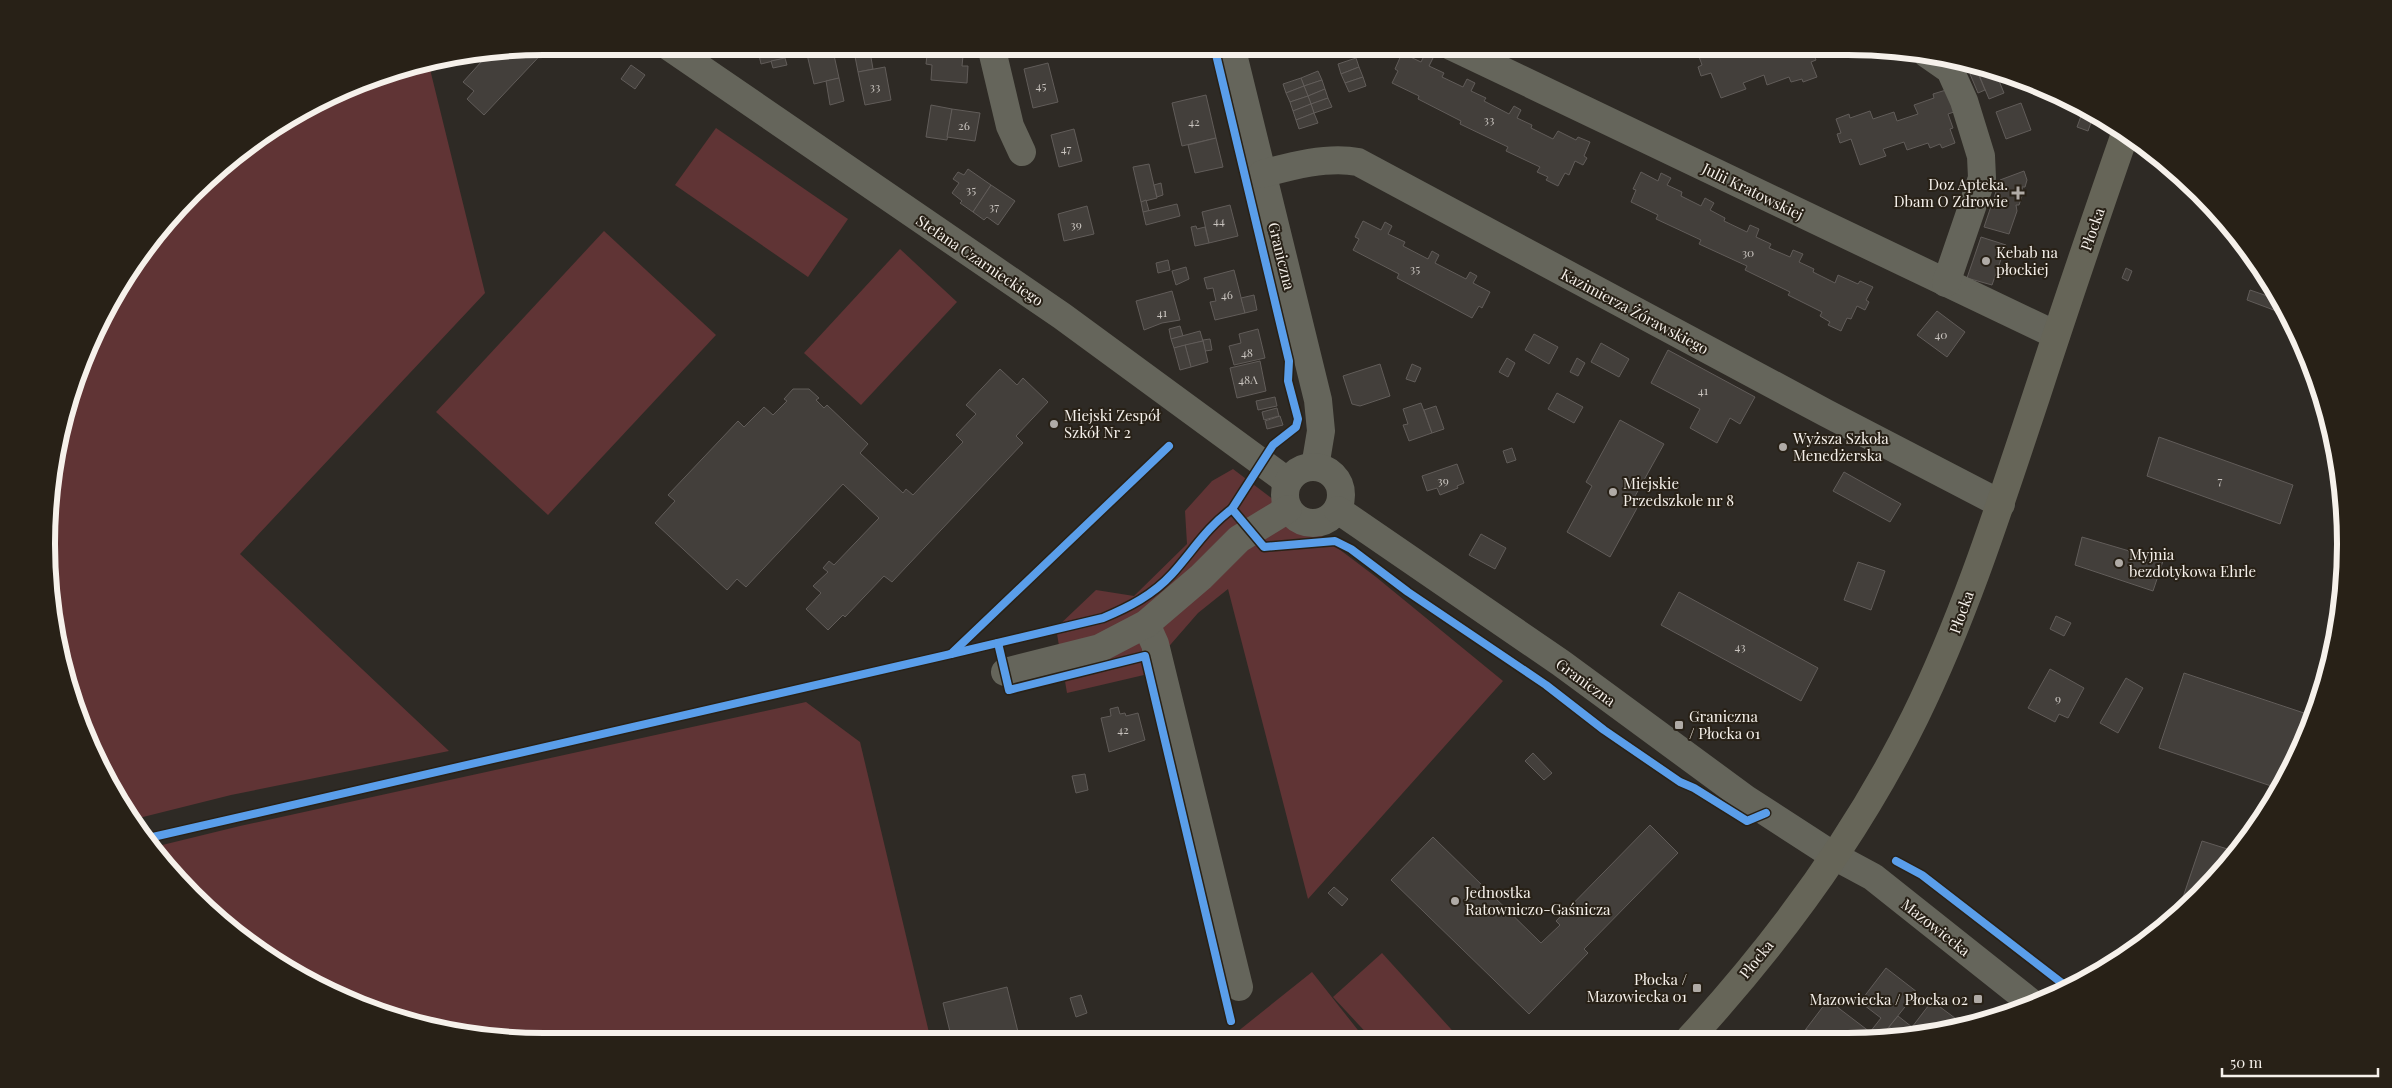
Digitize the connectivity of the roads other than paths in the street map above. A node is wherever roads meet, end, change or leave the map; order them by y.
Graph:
1 (681, 55) edge
2 (993, 55) edge
3 (1233, 55) edge
4 (1469, 55) edge
5 (1941, 64) edge
6 (2123, 139) edge
7 (1022, 152) dead end
8 (1262, 174) junction
9 (1946, 283) junction
10 (2056, 335) junction
11 (1315, 467) junction
12 (1287, 481) junction
13 (2001, 504) junction
14 (1288, 509) junction
15 (1338, 510) junction
16 (1146, 624) junction
17 (1005, 672) dead end
18 (1834, 856) junction
19 (1239, 987) dead end
20 (2027, 999) edge
21 (1694, 1033) edge

1 - 12 street, Stefana Czarnieckiego
2 - 7 street
3 - 8 street, Graniczna
4 - 9 street, Julii Kratowskiej
5 - 9 street
6 - 10 main road, Płocka
8 - 11 street, Graniczna
8 - 13 street, Kazimierza Żórawskiego
9 - 10 street, Julii Kratowskiej
10 - 13 main road, Płocka
11 - 12 street
11 - 15 street
12 - 14 street
13 - 18 main road, Płocka
14 - 15 street
14 - 16 street
15 - 18 street, Graniczna
16 - 17 street
16 - 19 street
18 - 20 street, Mazowiecka
18 - 21 main road, Płocka

